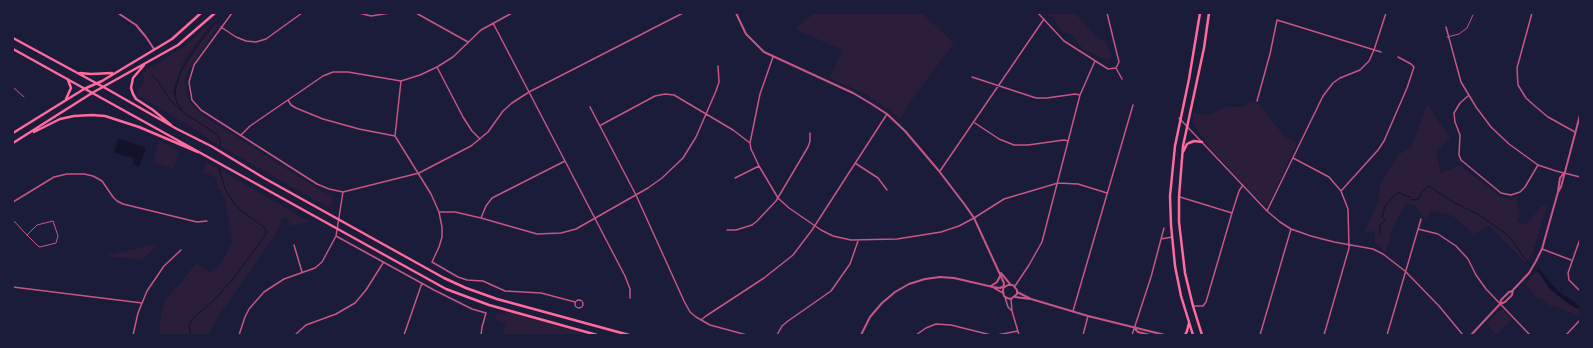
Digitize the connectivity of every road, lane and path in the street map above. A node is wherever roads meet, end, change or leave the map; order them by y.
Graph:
1 (118, 13) edge
2 (201, 13) edge
3 (209, 13) edge
4 (215, 13) edge
5 (232, 13) edge
6 (302, 13) edge
7 (359, 13) edge
8 (390, 13) edge
9 (416, 13) edge
10 (512, 13) edge
11 (683, 13) edge
12 (736, 13) edge
13 (1038, 13) edge
14 (1107, 13) edge
15 (1200, 13) edge
16 (1209, 13) edge
17 (1386, 13) edge
18 (1532, 13) edge
19 (1473, 15) dead end
20 (212, 16) junction
21 (1044, 19) junction
22 (494, 23) junction
23 (221, 27) junction
24 (1446, 27) dead end
25 (1447, 37) junction
26 (13, 38) edge
27 (468, 42) junction
28 (13, 49) edge
29 (154, 49) junction
30 (1374, 50) junction
31 (1381, 52) dead end
32 (773, 57) junction
33 (1398, 57) dead end
34 (1095, 61) junction
35 (147, 62) junction
36 (718, 66) dead end
37 (437, 67) junction
38 (1116, 68) junction
39 (73, 70) junction
40 (115, 72) junction
41 (972, 77) dead end
42 (68, 79) junction
43 (1122, 79) dead end
44 (401, 81) junction
45 (96, 83) junction
46 (998, 86) junction
47 (13, 87) edge
48 (104, 87) junction
49 (84, 89) junction
50 (529, 92) junction
51 (92, 94) junction
52 (1080, 96) junction
53 (1468, 96) junction
54 (24, 97) dead end
55 (288, 100) junction
56 (65, 101) junction
57 (1257, 101) dead end
58 (1133, 104) dead end
59 (590, 107) dead end
60 (707, 114) junction
61 (887, 114) junction
62 (1580, 115) edge
63 (1180, 118) junction
64 (974, 122) junction
65 (601, 125) junction
66 (1187, 126) junction
67 (176, 129) junction
68 (1575, 132) junction
69 (13, 133) edge
70 (810, 133) dead end
71 (241, 135) junction
72 (394, 136) junction
73 (22, 138) junction
74 (480, 139) junction
75 (1068, 141) junction
76 (1202, 142) junction
77 (13, 143) edge
78 (750, 143) junction
79 (1182, 154) junction
80 (1293, 158) junction
81 (214, 160) junction
82 (565, 161) junction
83 (855, 162) junction
84 (1538, 165) junction
85 (759, 166) junction
86 (939, 171) junction
87 (419, 173) junction
88 (1564, 173) junction
89 (1580, 177) edge
90 (735, 178) dead end
91 (1058, 183) junction
92 (1243, 185) junction
93 (887, 190) dead end
94 (1342, 191) junction
95 (343, 192) junction
96 (1107, 192) junction
97 (636, 195) junction
98 (1179, 197) junction
99 (778, 198) junction
100 (13, 202) edge
101 (1267, 211) junction
102 (439, 212) junction
103 (1232, 213) junction
104 (481, 218) junction
105 (594, 218) junction
106 (974, 218) junction
107 (339, 219) junction
108 (1421, 219) dead end
109 (13, 220) edge
110 (206, 221) dead end
111 (814, 226) junction
112 (336, 228) junction
113 (1164, 228) dead end
114 (1291, 229) junction
115 (1418, 229) junction
116 (727, 230) dead end
117 (27, 235) junction
118 (336, 236) junction
119 (1172, 237) junction
120 (1580, 238) edge
121 (1161, 239) junction
122 (858, 241) junction
123 (294, 245) dead end
124 (1349, 245) junction
125 (1542, 249) junction
126 (181, 250) dead end
127 (1572, 260) junction
128 (383, 263) junction
129 (1405, 271) junction
130 (302, 272) junction
131 (1000, 272) junction
132 (1000, 276) junction
133 (422, 284) junction
134 (1010, 284) junction
135 (992, 286) junction
136 (1015, 286) junction
137 (13, 287) edge
138 (1004, 287) junction
139 (1580, 291) edge
140 (1017, 292) junction
141 (1003, 293) junction
142 (1005, 297) junction
143 (1015, 297) junction
144 (630, 298) dead end
145 (1011, 299) junction
146 (1031, 299) junction
147 (576, 302) junction
148 (142, 303) junction
149 (1500, 304) junction
150 (1193, 306) junction
151 (1012, 311) junction
152 (1073, 311) junction
153 (1088, 316) junction
154 (702, 320) junction
155 (1580, 320) edge
156 (1189, 323) junction
157 (1134, 328) junction
158 (1018, 331) junction
159 (133, 335) edge
160 (239, 335) edge
161 (295, 335) edge
162 (404, 335) edge
163 (481, 335) edge
164 (597, 335) edge
165 (629, 335) edge
166 (747, 335) edge
167 (777, 335) edge
168 (861, 335) edge
169 (916, 335) edge
170 (991, 335) edge
171 (997, 335) edge
172 (1019, 335) edge
173 (1083, 335) edge
174 (1132, 335) edge
175 (1150, 335) edge
176 (1165, 335) edge
177 (1185, 335) edge
178 (1193, 335) edge
179 (1202, 335) edge
180 (1260, 335) edge
181 (1324, 335) edge
182 (1387, 335) edge
183 (1463, 335) edge
184 (1471, 335) edge
185 (1530, 335) edge
186 (1566, 335) edge

1 - 29 street
2 - 29 main road
3 - 20 street
4 - 20 main road
5 - 23 street
6 - 23 street
7 - 8 street
9 - 27 street
10 - 22 street
11 - 50 street
12 - 32 street
13 - 21 street
14 - 38 street
15 - 63 main road
16 - 66 main road
17 - 30 street
18 - 68 street
19 - 25 lane
20 - 35 main road
21 - 34 street
21 - 46 street
22 - 27 street
22 - 50 street
23 - 71 street
24 - 25 street
25 - 53 street
26 - 39 main road
27 - 37 street
28 - 42 main road
29 - 40 main road
30 - 31 street
30 - 57 street
30 - 80 street
32 - 61 street
32 - 78 street
33 - 94 street
34 - 38 street
34 - 52 street
35 - 48 main road
35 - 67 main road
36 - 60 street
37 - 44 street
37 - 74 street
38 - 43 street
39 - 40 main road
39 - 45 main road
40 - 45 main road
41 - 46 street
42 - 49 main road
42 - 56 main road
44 - 55 street
44 - 72 street
45 - 48 main road
45 - 49 main road
46 - 52 street
46 - 64 street
47 - 54 lane
48 - 51 main road
48 - 67 main road
49 - 51 main road
49 - 56 main road
50 - 74 street
50 - 82 street
51 - 73 main road
51 - 81 main road
52 - 75 street
53 - 84 street
53 - 84 street
55 - 71 street
55 - 72 street
56 - 69 main road
58 - 96 street
59 - 65 street
60 - 65 street
60 - 78 street
60 - 97 street
61 - 83 street
61 - 86 street
62 - 68 street
63 - 66 street
63 - 119 main road
64 - 75 street
64 - 86 street
65 - 97 street
66 - 76 street
66 - 79 main road
67 - 107 main road
68 - 88 street
70 - 99 street
71 - 95 street
72 - 87 street
73 - 77 main road
73 - 81 main road
74 - 87 street
75 - 91 street
76 - 79 main road
76 - 92 street
78 - 85 street
79 - 98 main road
80 - 94 street
80 - 101 street
81 - 112 main road
82 - 104 street
82 - 105 street
83 - 93 street
83 - 111 street
84 - 88 street
85 - 90 street
85 - 99 street
86 - 106 street
87 - 95 street
87 - 102 street
88 - 89 street
88 - 125 street
91 - 96 street
91 - 106 street
91 - 136 street
92 - 101 street
92 - 103 street
94 - 124 street
95 - 107 street
96 - 152 street
97 - 105 street
97 - 154 street
98 - 103 street
98 - 150 main road
99 - 111 street
99 - 116 street
100 - 110 street
101 - 114 street
102 - 104 street
102 - 147 street
103 - 150 street
104 - 105 street
105 - 144 street
106 - 122 street
106 - 131 street
107 - 112 street
107 - 165 main road
108 - 115 street
109 - 117 lane
111 - 122 street
111 - 154 street
112 - 118 street
112 - 164 main road
113 - 121 street
114 - 124 street
114 - 180 street
115 - 129 street
115 - 149 street
117 - 117 lane
118 - 128 street
118 - 130 street
119 - 121 street
119 - 156 main road
120 - 127 street
121 - 157 street
122 - 167 street
123 - 130 street
124 - 129 street
124 - 181 street
125 - 127 street
125 - 149 street
126 - 148 street
127 - 139 street
128 - 133 street
128 - 161 street
129 - 182 street
129 - 183 street
130 - 160 street
131 - 132 street
131 - 134 street
132 - 135 street
132 - 138 street
133 - 162 street
133 - 163 street
134 - 136 street
134 - 138 street
135 - 138 street
135 - 141 street
135 - 168 street
136 - 140 street
137 - 148 street
138 - 141 street
140 - 143 street
140 - 146 street
141 - 142 street
142 - 145 street
142 - 151 street
143 - 145 street
143 - 146 street
145 - 151 street
146 - 152 street
147 - 147 street
148 - 159 street
149 - 184 street
149 - 185 street
150 - 179 main road
151 - 158 street
152 - 153 street
153 - 157 street
153 - 173 street
154 - 166 street
155 - 186 street
156 - 177 main road
156 - 178 main road
157 - 174 street
157 - 175 street
157 - 176 street
158 - 171 street
158 - 172 street
169 - 170 street

